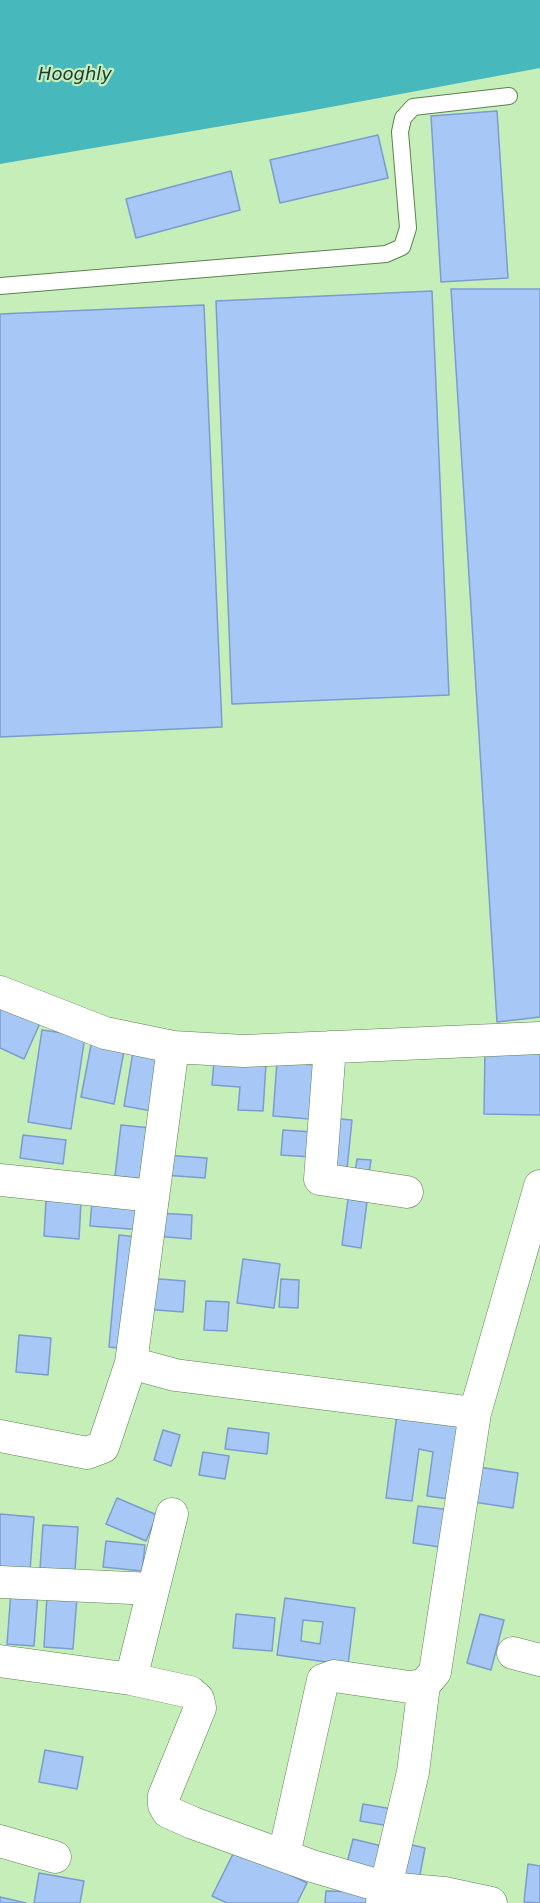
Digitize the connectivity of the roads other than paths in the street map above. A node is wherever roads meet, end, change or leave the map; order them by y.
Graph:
1 (509, 96) dead end
2 (0, 286) edge
3 (0, 992) edge
4 (540, 1038) edge
5 (173, 1047) junction
6 (330, 1047) junction
7 (0, 1180) edge
8 (540, 1186) edge
9 (407, 1192) dead end
10 (153, 1196) junction
11 (131, 1363) junction
12 (475, 1413) junction
13 (0, 1436) edge
14 (172, 1514) dead end
15 (0, 1582) edge
16 (153, 1589) junction
17 (0, 1661) edge
18 (131, 1679) junction
19 (424, 1685) junction
20 (0, 1841) edge
21 (284, 1855) junction
22 (55, 1857) dead end
23 (385, 1895) edge
24 (491, 1903) edge

1 - 2 lane
3 - 5 street
4 - 6 street
5 - 6 street
5 - 10 street
6 - 9 street
7 - 10 street
8 - 12 street
10 - 11 street
11 - 12 street
11 - 13 street
12 - 19 street
14 - 16 street
15 - 16 street
16 - 18 street
17 - 18 street
18 - 21 street
19 - 21 street
19 - 23 street
20 - 22 street
21 - 23 street
23 - 24 street

